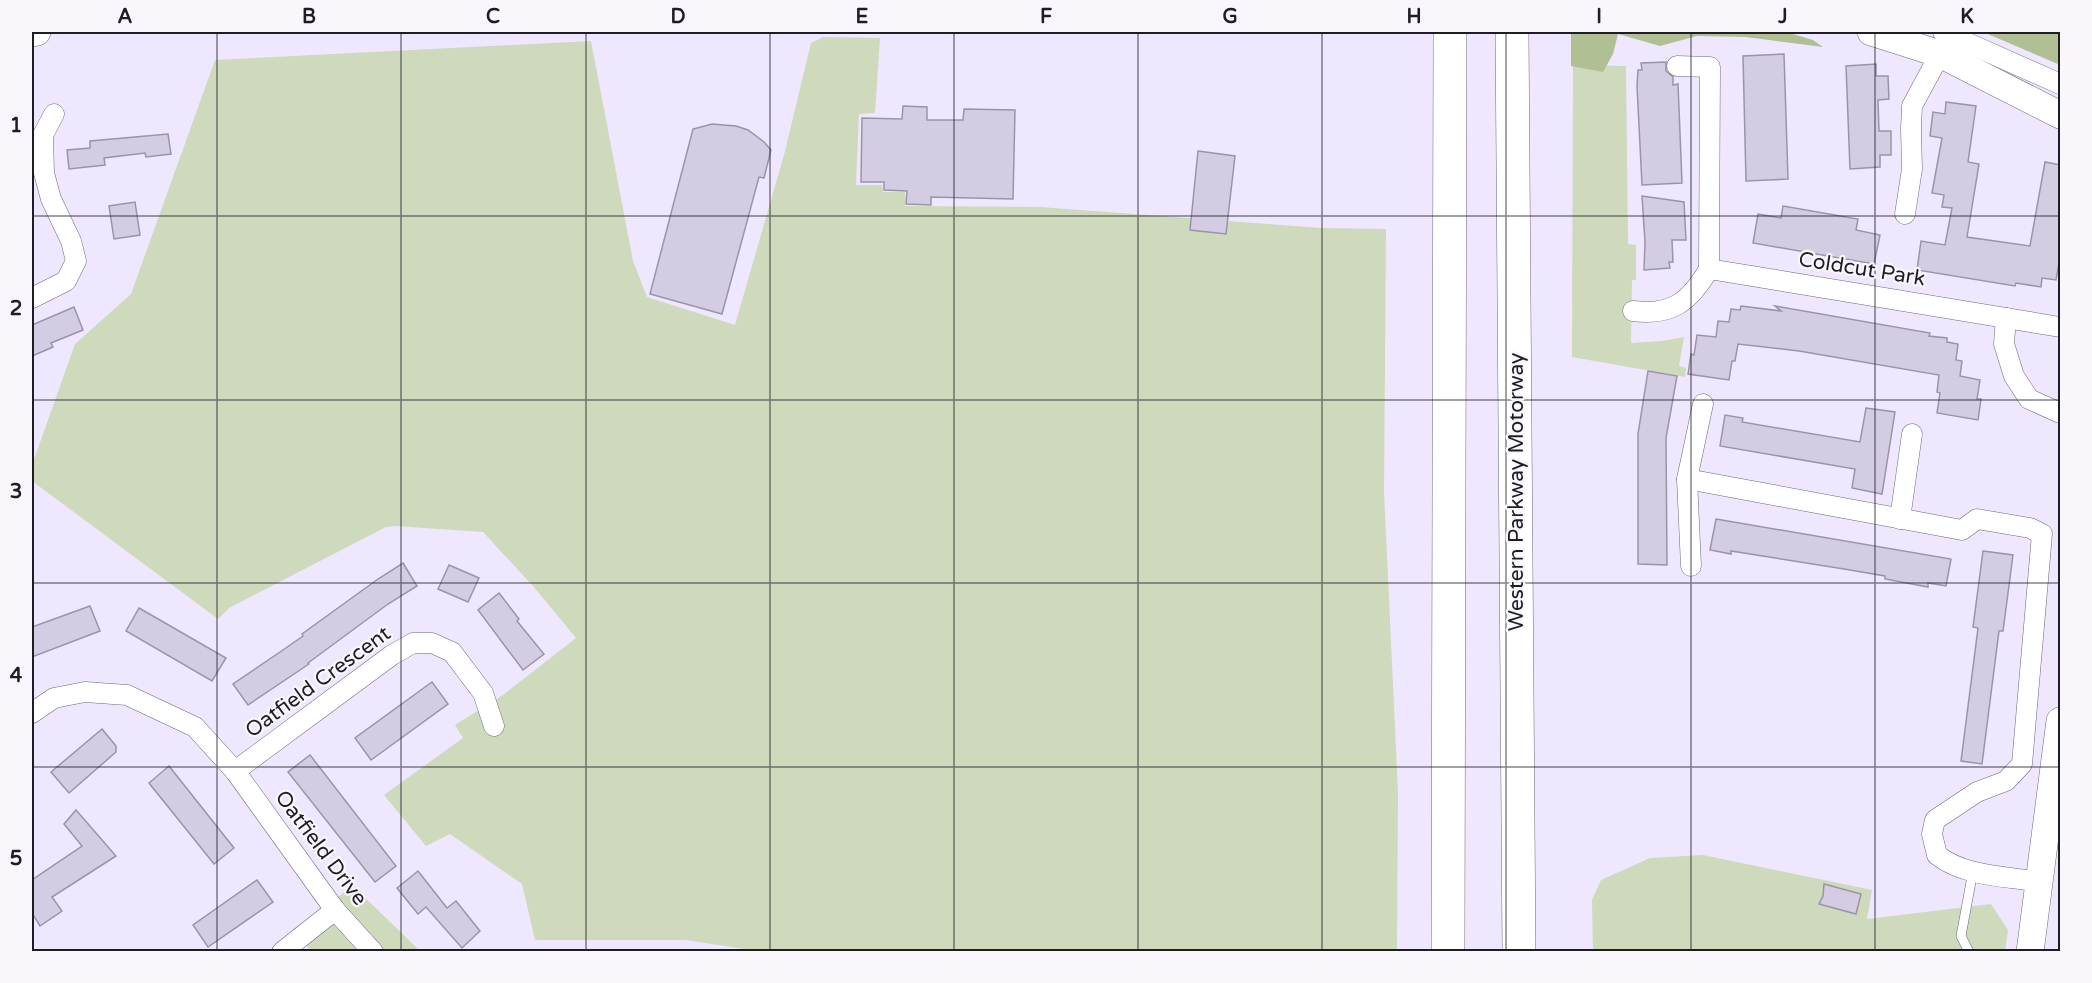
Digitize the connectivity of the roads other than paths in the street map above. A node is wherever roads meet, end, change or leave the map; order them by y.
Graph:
1 (37, 32) edge
2 (1450, 32) edge
3 (1512, 32) edge
4 (1871, 32) edge
5 (32, 33) edge
6 (1942, 43) edge
7 (1677, 66) dead end
8 (2061, 84) edge
9 (54, 114) dead end
10 (2061, 115) edge
11 (1905, 214) dead end
12 (1709, 269) junction
13 (32, 298) edge
14 (1633, 311) dead end
15 (2006, 318) junction
16 (2061, 327) edge
17 (1703, 404) dead end
18 (2061, 413) edge
19 (1912, 434) dead end
20 (1687, 479) junction
21 (1900, 519) junction
22 (1692, 566) dead end
23 (32, 713) edge
24 (2061, 721) edge
25 (494, 726) dead end
26 (235, 771) junction
27 (1973, 871) junction
28 (2039, 882) junction
29 (335, 910) junction
30 (282, 951) edge
31 (373, 951) edge
32 (1448, 951) edge
33 (1519, 951) edge
34 (1969, 951) edge
35 (2030, 951) edge

1 - 5 street
2 - 32 highway
3 - 33 highway, Western Parkway Motorway
4 - 6 street
6 - 8 street
6 - 10 street
6 - 11 street
7 - 12 street
9 - 13 street
12 - 14 street
12 - 15 street, Coldcut Park
15 - 16 street, Coldcut Park
15 - 18 street
17 - 20 street
19 - 21 street
20 - 21 street
20 - 22 street
21 - 27 street
23 - 26 street, Oatfield Drive
24 - 28 street
25 - 26 street, Oatfield Crescent
26 - 29 street, Oatfield Drive
27 - 28 street
27 - 34 lane
28 - 35 street
29 - 30 street
29 - 31 street, Oatfield Drive

